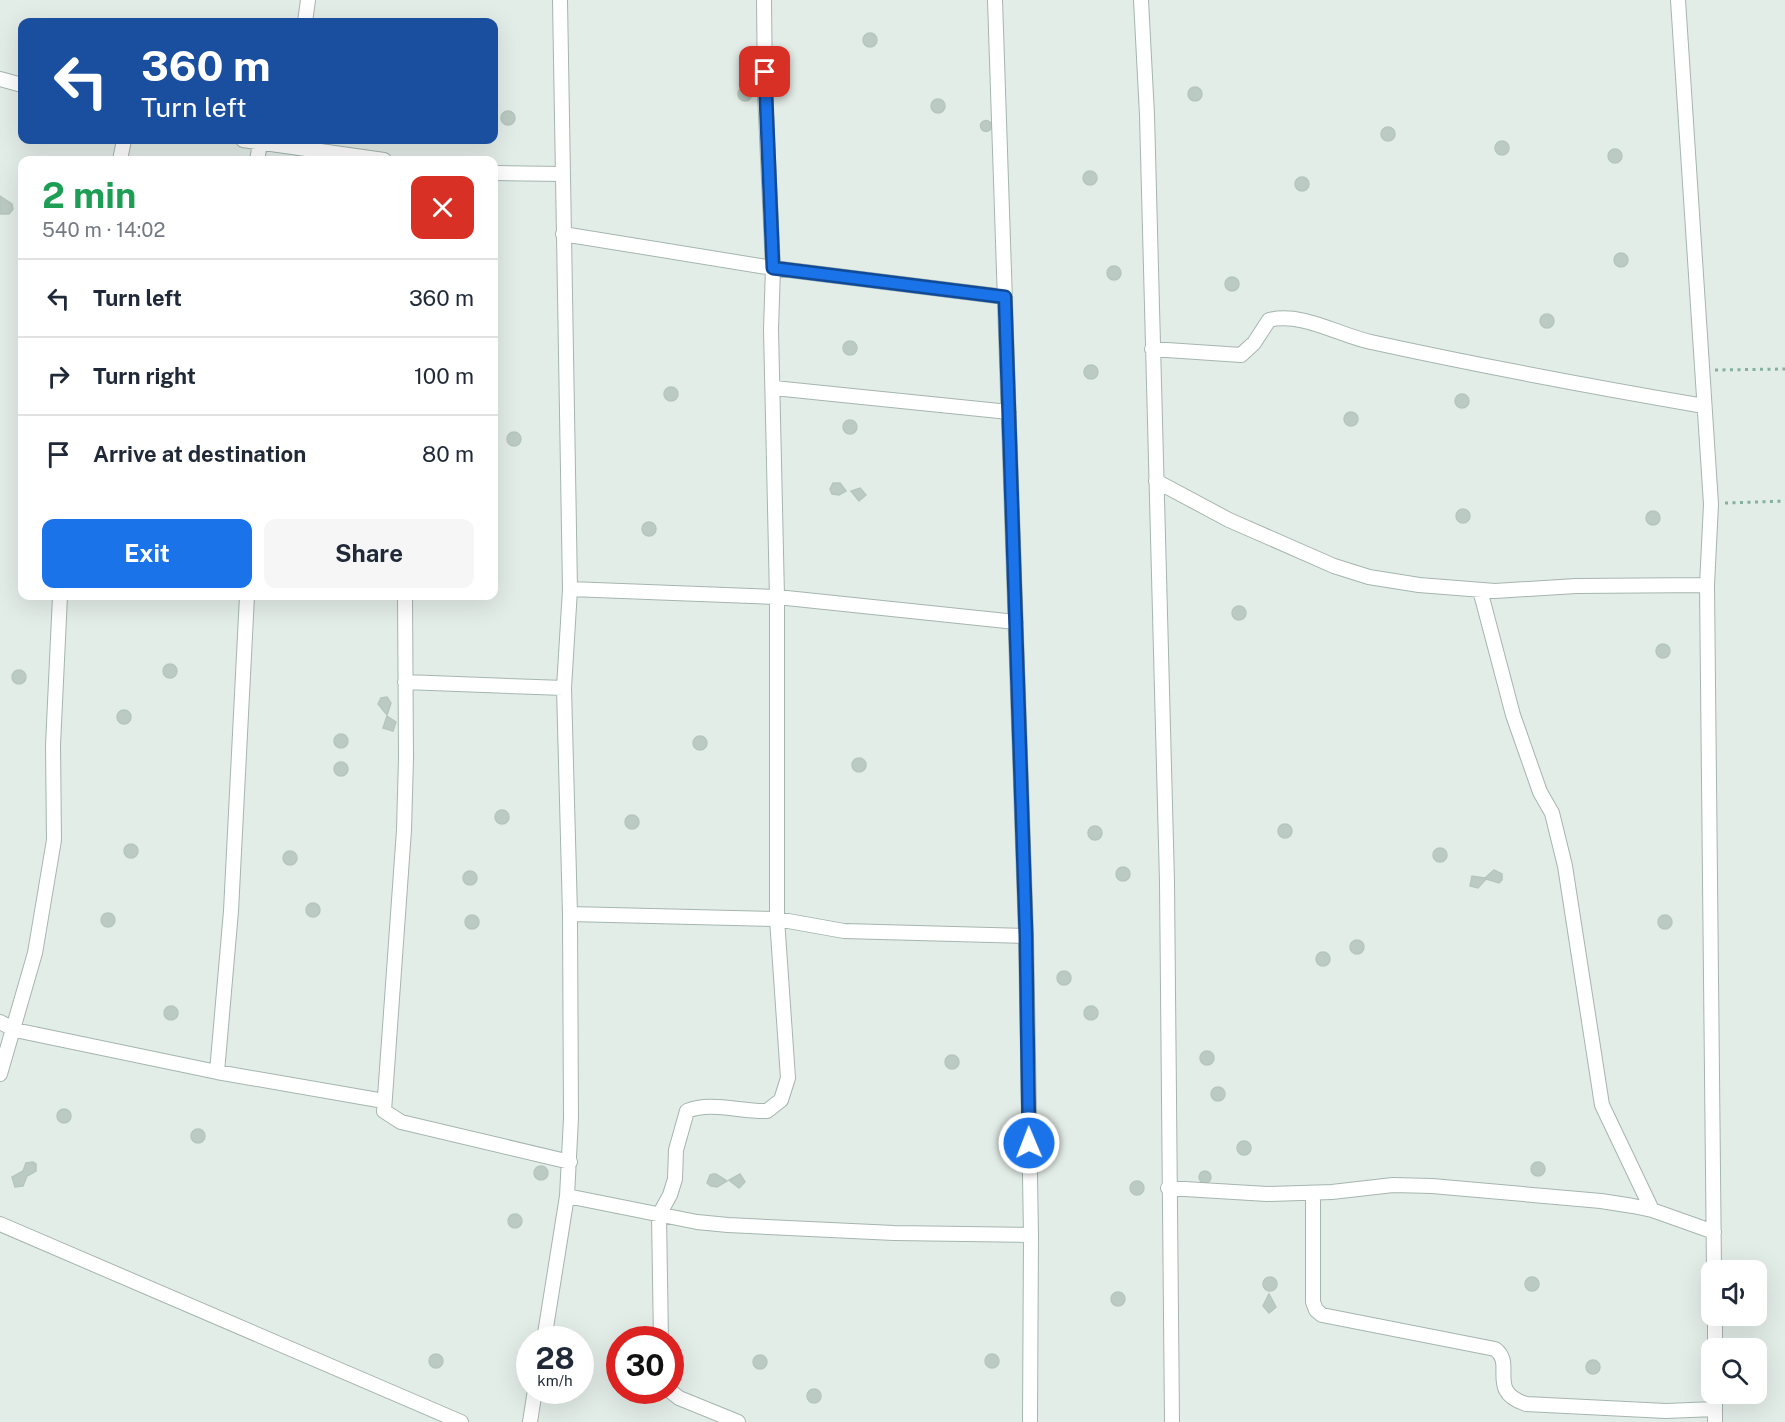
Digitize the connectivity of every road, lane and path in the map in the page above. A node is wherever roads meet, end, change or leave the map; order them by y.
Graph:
1 (308, 0) edge
2 (560, 0) edge
3 (765, 0) edge
4 (995, 0) edge
5 (1140, 0) edge
6 (1678, 0) edge
7 (306, 18) edge
8 (0, 79) edge
9 (18, 84) edge
10 (260, 144) joint
11 (289, 144) edge
12 (258, 156) edge
13 (360, 156) edge
14 (498, 173) edge
15 (561, 174) junction
16 (562, 234) junction
17 (773, 268) junction
18 (1005, 297) junction
19 (1152, 349) junction
20 (1785, 369) edge
21 (1702, 370) junction
22 (774, 388) junction
23 (1704, 406) junction
24 (1009, 412) junction
25 (1156, 481) junction
26 (1785, 501) edge
27 (1711, 504) junction
28 (1707, 585) junction
29 (570, 589) junction
30 (1480, 590) junction
31 (777, 597) junction
32 (60, 600) edge
33 (247, 600) edge
34 (405, 600) edge
35 (1016, 622) junction
36 (405, 682) junction
37 (564, 688) junction
38 (570, 914) junction
39 (777, 919) junction
40 (1026, 936) junction
41 (0, 1022) edge
42 (15, 1030) junction
43 (217, 1072) junction
44 (0, 1074) edge
45 (384, 1101) junction
46 (570, 1161) junction
47 (1168, 1188) junction
48 (1313, 1192) junction
49 (567, 1196) junction
50 (1652, 1210) junction
51 (659, 1215) junction
52 (0, 1224) edge
53 (1714, 1232) junction
54 (1031, 1235) junction
55 (1714, 1260) edge
56 (546, 1326) edge
57 (661, 1326) edge
58 (684, 1400) edge
59 (533, 1404) edge
60 (1715, 1415) edge
61 (460, 1422) edge
62 (530, 1422) edge
63 (738, 1422) edge
64 (1030, 1422) edge
65 (1172, 1422) edge

1 - 7 street
2 - 15 street
3 - 17 street
4 - 18 street
5 - 19 street
6 - 21 street
8 - 9 street
10 - 11 street
10 - 12 street
11 - 13 street
14 - 15 street
15 - 16 street
16 - 17 street
16 - 29 street
17 - 18 street
17 - 22 street
18 - 24 street
19 - 23 street
19 - 25 street
20 - 21 path
21 - 23 street
22 - 24 street
22 - 31 street
23 - 27 street
24 - 35 street
25 - 30 street
25 - 47 street
26 - 27 path
27 - 28 street
28 - 30 street
28 - 53 street
29 - 31 street
29 - 37 street
30 - 50 street
31 - 35 street
31 - 39 street
32 - 42 street
33 - 43 street
34 - 36 street
35 - 40 street
36 - 37 street
36 - 45 street
37 - 38 street
38 - 39 street
38 - 46 street
39 - 40 street
39 - 51 street
40 - 54 street
41 - 42 street
42 - 43 street
42 - 44 street
43 - 45 street
45 - 46 street
46 - 49 street
47 - 48 street
47 - 65 street
48 - 50 street
48 - 60 street
49 - 51 street
49 - 56 street
50 - 53 street
51 - 54 street
51 - 57 street
52 - 61 street
53 - 55 street
54 - 64 street
58 - 63 street
59 - 62 street

